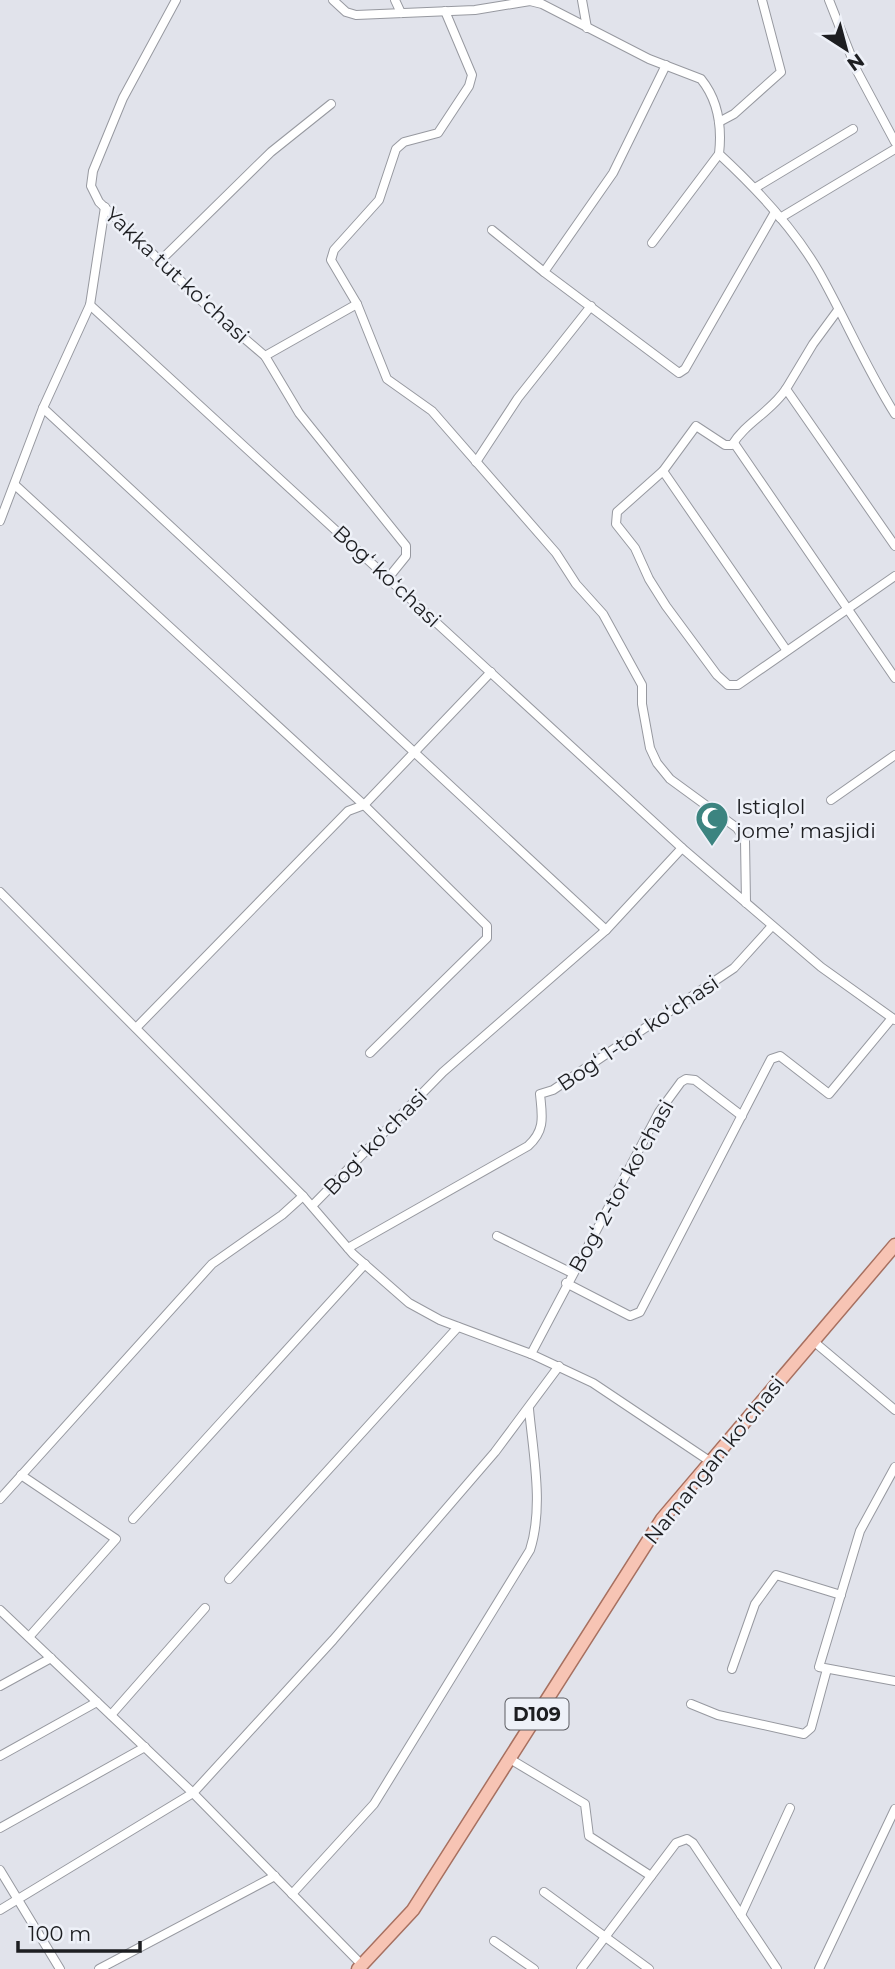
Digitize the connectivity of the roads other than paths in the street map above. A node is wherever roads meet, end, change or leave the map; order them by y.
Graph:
1 (177, 0) edge
2 (333, 0) edge
3 (395, 0) edge
4 (582, 0) edge
5 (762, 0) edge
6 (828, 0) edge
7 (445, 11) junction
8 (401, 13) junction
9 (587, 28) junction
10 (666, 65) junction
11 (331, 104) dead end
12 (719, 122) junction
13 (853, 129) dead end
14 (895, 142) edge
15 (895, 149) edge
16 (719, 154) junction
17 (755, 188) junction
18 (105, 207) junction
19 (778, 215) junction
20 (120, 222) junction
21 (102, 225) junction
22 (492, 230) dead end
23 (652, 243) dead end
24 (160, 261) junction
25 (544, 272) junction
26 (357, 303) junction
27 (90, 305) junction
28 (591, 306) junction
29 (838, 310) junction
30 (265, 356) junction
31 (786, 389) junction
32 (43, 408) junction
33 (895, 414) edge
34 (734, 443) junction
35 (476, 462) junction
36 (663, 471) junction
37 (15, 485) junction
38 (0, 521) edge
39 (895, 546) edge
40 (895, 576) edge
41 (388, 577) junction
42 (848, 608) junction
43 (787, 651) junction
44 (491, 672) junction
45 (895, 678) edge
46 (414, 752) junction
47 (895, 755) edge
48 (831, 800) dead end
49 (364, 805) junction
50 (682, 848) junction
51 (0, 892) edge
52 (746, 903) junction
53 (772, 926) junction
54 (606, 930) junction
55 (894, 1019) edge
56 (136, 1028) junction
57 (370, 1053) dead end
58 (742, 1116) junction
59 (303, 1196) junction
60 (312, 1206) junction
61 (497, 1236) dead end
62 (895, 1245) edge
63 (348, 1248) junction
64 (365, 1264) junction
65 (572, 1273) junction
66 (566, 1283) junction
67 (458, 1327) junction
68 (812, 1340) junction
69 (531, 1354) junction
70 (559, 1366) junction
71 (894, 1407) edge
72 (529, 1409) junction
73 (711, 1462) junction
74 (895, 1467) edge
75 (21, 1475) junction
76 (0, 1499) edge
77 (133, 1519) dead end
78 (229, 1579) dead end
79 (841, 1595) junction
80 (205, 1608) dead end
81 (2, 1613) edge
82 (29, 1637) junction
83 (51, 1658) junction
84 (827, 1669) junction
85 (732, 1670) dead end
86 (895, 1681) edge
87 (0, 1686) edge
88 (97, 1702) junction
89 (691, 1704) dead end
90 (111, 1715) junction
91 (145, 1747) junction
92 (0, 1756) edge
93 (510, 1759) junction
94 (193, 1793) junction
95 (790, 1808) dead end
96 (895, 1809) edge
97 (0, 1828) edge
98 (0, 1870) edge
99 (275, 1876) junction
100 (651, 1876) junction
101 (544, 1892) dead end
102 (292, 1894) junction
103 (18, 1900) junction
104 (0, 1910) edge
105 (741, 1915) junction
106 (606, 1937) junction
107 (495, 1941) dead end
108 (360, 1967) edge
109 (60, 1969) edge
110 (99, 1969) edge
111 (534, 1969) edge
112 (581, 1969) edge
113 (649, 1969) edge
114 (777, 1969) edge
115 (819, 1969) edge

1 - 18 street, Yakka tut koʻchasi
2 - 8 street
3 - 8 street
4 - 9 street
5 - 12 street
6 - 14 street
7 - 8 street
7 - 9 street
7 - 26 street
9 - 10 street
10 - 12 street
10 - 25 street
11 - 24 street
12 - 16 street
13 - 17 street
15 - 19 street
16 - 17 street
16 - 23 street
17 - 19 street
18 - 20 street, Yakka tut koʻchasi
18 - 21 street
19 - 28 street
19 - 29 street
20 - 21 street
20 - 24 street, Yakka tut koʻchasi
21 - 27 street
22 - 25 street
24 - 30 street, Yakka tut koʻchasi
25 - 28 street
26 - 30 street, Yakka tut koʻchasi
26 - 35 street
27 - 32 street
27 - 41 street, Bogʻ koʻchasi
28 - 35 street
29 - 31 street
29 - 33 street
30 - 41 street, Yakka tut koʻchasi
31 - 34 street
31 - 39 street
32 - 37 street
32 - 46 street
34 - 36 street
34 - 42 street
35 - 52 street
36 - 43 street
36 - 43 street
37 - 38 street
37 - 49 street
40 - 42 street
41 - 44 street, Bogʻ koʻchasi
42 - 43 street
42 - 45 street
44 - 46 street
44 - 50 street, Bogʻ koʻchasi
46 - 49 street
46 - 54 street
47 - 48 street
49 - 56 street
49 - 57 street
50 - 52 street, Bogʻ koʻchasi
50 - 54 street, Bogʻ koʻchasi
51 - 56 street, Bogʻ koʻchasi
52 - 53 street, Bogʻ koʻchasi
53 - 55 street, Bogʻ koʻchasi
53 - 63 street, Bogʻ 1-tor koʻchasi
54 - 60 street, Bogʻ koʻchasi
55 - 58 street, Bogʻ 2-tor koʻchasi
56 - 59 street, Bogʻ koʻchasi
58 - 65 street, Bogʻ 2-tor koʻchasi
58 - 66 street, Bogʻ 2-tor koʻchasi
59 - 60 street, Bogʻ koʻchasi
59 - 75 street
60 - 63 street, Bogʻ koʻchasi
61 - 65 street
62 - 68 main road, Namangan koʻchasi / D109
63 - 64 street, Bogʻ koʻchasi
64 - 67 street, Bogʻ koʻchasi
64 - 77 street
65 - 66 street, Bogʻ 2-tor koʻchasi
66 - 69 street, Bogʻ 2-tor koʻchasi
67 - 69 street, Bogʻ koʻchasi
67 - 78 street
68 - 71 street
68 - 73 main road, Namangan koʻchasi / D109
69 - 70 street, Bogʻ koʻchasi
70 - 72 street
70 - 73 street, Bogʻ koʻchasi
72 - 94 street
72 - 102 street
73 - 93 main road, Namangan koʻchasi / D109
74 - 79 street
75 - 76 street
75 - 82 street
79 - 84 street
79 - 85 street
80 - 90 street
81 - 82 street
82 - 83 street
83 - 87 street
83 - 88 street
84 - 86 street
84 - 89 street
88 - 90 street
88 - 92 street
90 - 91 street
91 - 94 street
91 - 97 street
93 - 100 street
93 - 108 main road, Namangan koʻchasi / D109
94 - 99 street
94 - 103 street
95 - 105 street
96 - 115 street
98 - 103 street
99 - 102 street
99 - 110 street
100 - 105 street
100 - 106 street
101 - 106 street
102 - 108 street
103 - 104 street
103 - 109 street
105 - 114 street
106 - 112 street
106 - 113 street
107 - 111 street

